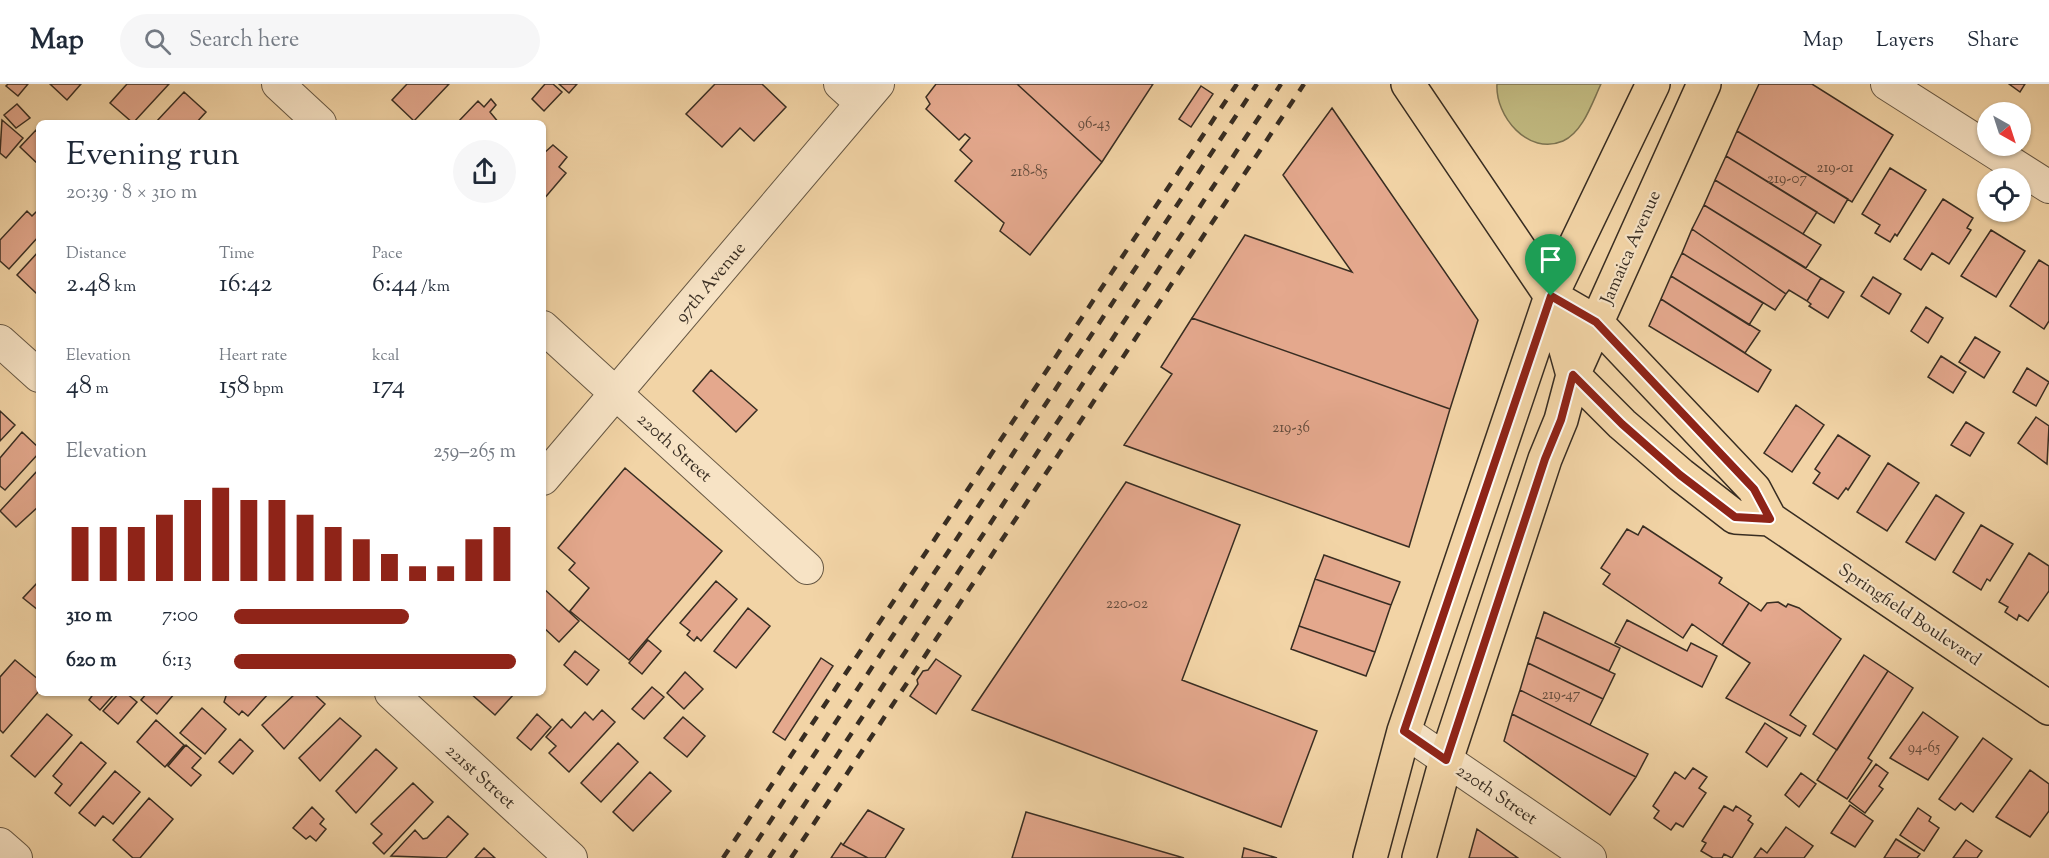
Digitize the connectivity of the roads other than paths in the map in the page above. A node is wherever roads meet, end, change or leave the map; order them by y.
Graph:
1 (278, 84) edge
2 (1653, 84) edge
3 (1704, 84) edge
4 (1887, 84) edge
5 (1417, 89) edge
6 (860, 90) edge
7 (317, 120) edge
8 (2049, 187) edge
9 (1551, 296) junction
10 (1596, 322) junction
11 (546, 330) edge
12 (0, 341) edge
13 (36, 373) edge
14 (1573, 375) junction
15 (616, 393) junction
16 (546, 475) edge
17 (1770, 519) junction
18 (807, 568) dead end
19 (394, 696) edge
20 (2049, 708) edge
21 (1404, 731) junction
22 (1446, 760) junction
23 (0, 844) edge
24 (16, 858) edge
25 (571, 858) edge
26 (1370, 858) edge
27 (1419, 858) edge
28 (1590, 858) edge

1 - 7 street
2 - 9 main road
3 - 10 main road, Jamaica Avenue
4 - 8 street
5 - 9 main road, Springfield Boulevard
6 - 15 street, 97th Avenue
9 - 10 main road, Springfield Boulevard
9 - 14 main road, Springfield Boulevard
9 - 21 main road
10 - 14 main road, Jamaica Avenue
10 - 17 main road, Springfield Boulevard
11 - 15 street, 220th Street
12 - 13 street
14 - 17 main road, Springfield Boulevard
14 - 22 main road, Jamaica Avenue
15 - 16 street, 97th Avenue
15 - 18 street, 220th Street
17 - 20 main road, Springfield Boulevard
19 - 25 street, 221st Street
21 - 22 street, 220th Street
21 - 26 main road
22 - 27 main road, Jamaica Avenue
22 - 28 street, 220th Street
23 - 24 street

